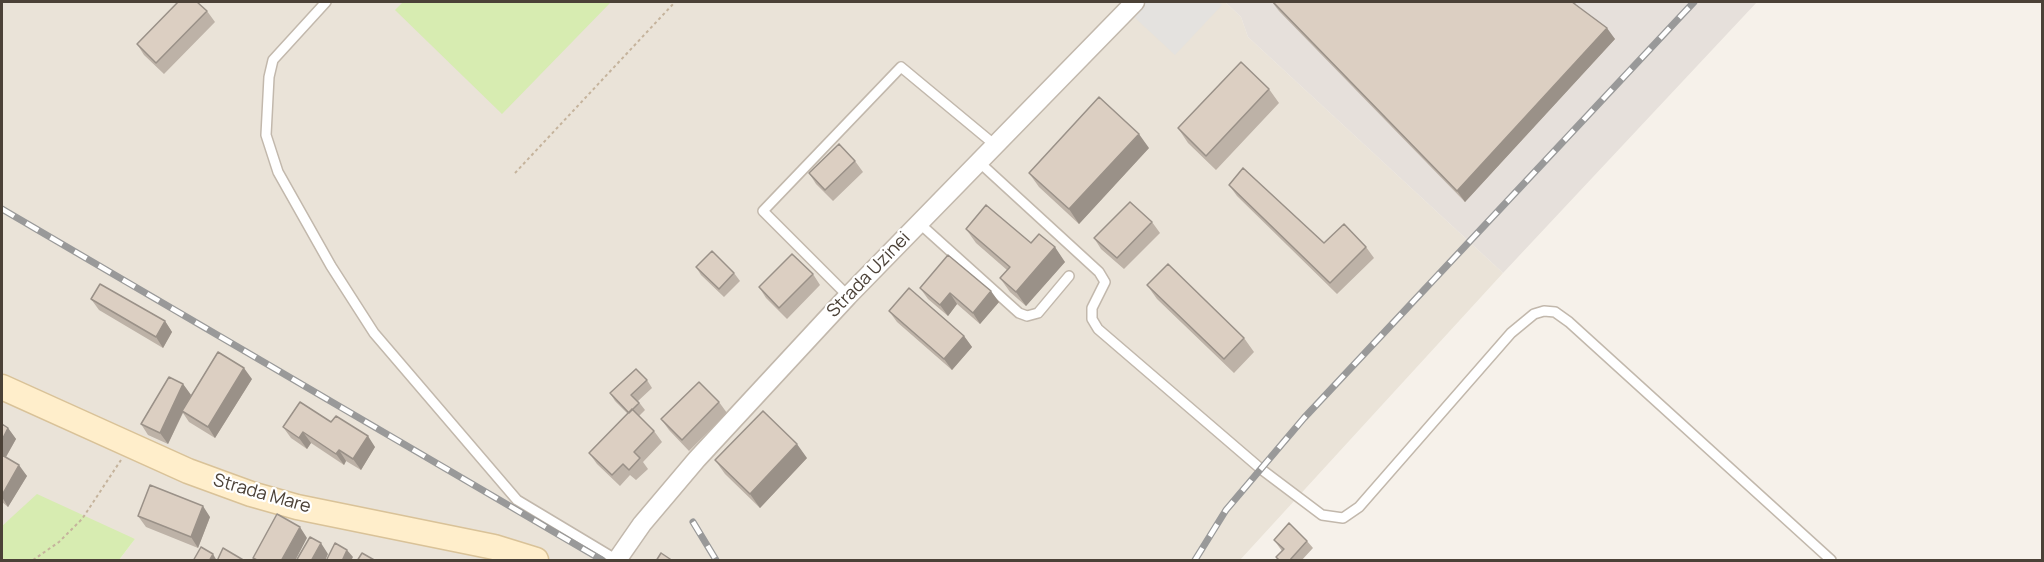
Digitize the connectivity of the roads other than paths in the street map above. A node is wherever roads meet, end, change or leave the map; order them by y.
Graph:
1 (326, 2) edge
2 (1135, 2) edge
3 (994, 145) junction
4 (979, 162) junction
5 (919, 223) junction
6 (1069, 276) dead end
7 (848, 296) junction
8 (2, 387) edge
9 (536, 561) edge
10 (617, 561) edge
11 (1831, 561) edge

1 - 10 lane
2 - 3 street, Strada Uzinei
3 - 4 street, Strada Uzinei
3 - 7 lane
4 - 5 street, Strada Uzinei
4 - 11 lane
5 - 6 lane
5 - 7 street, Strada Uzinei
7 - 10 street, Strada Uzinei
8 - 9 main road, Strada Mare

